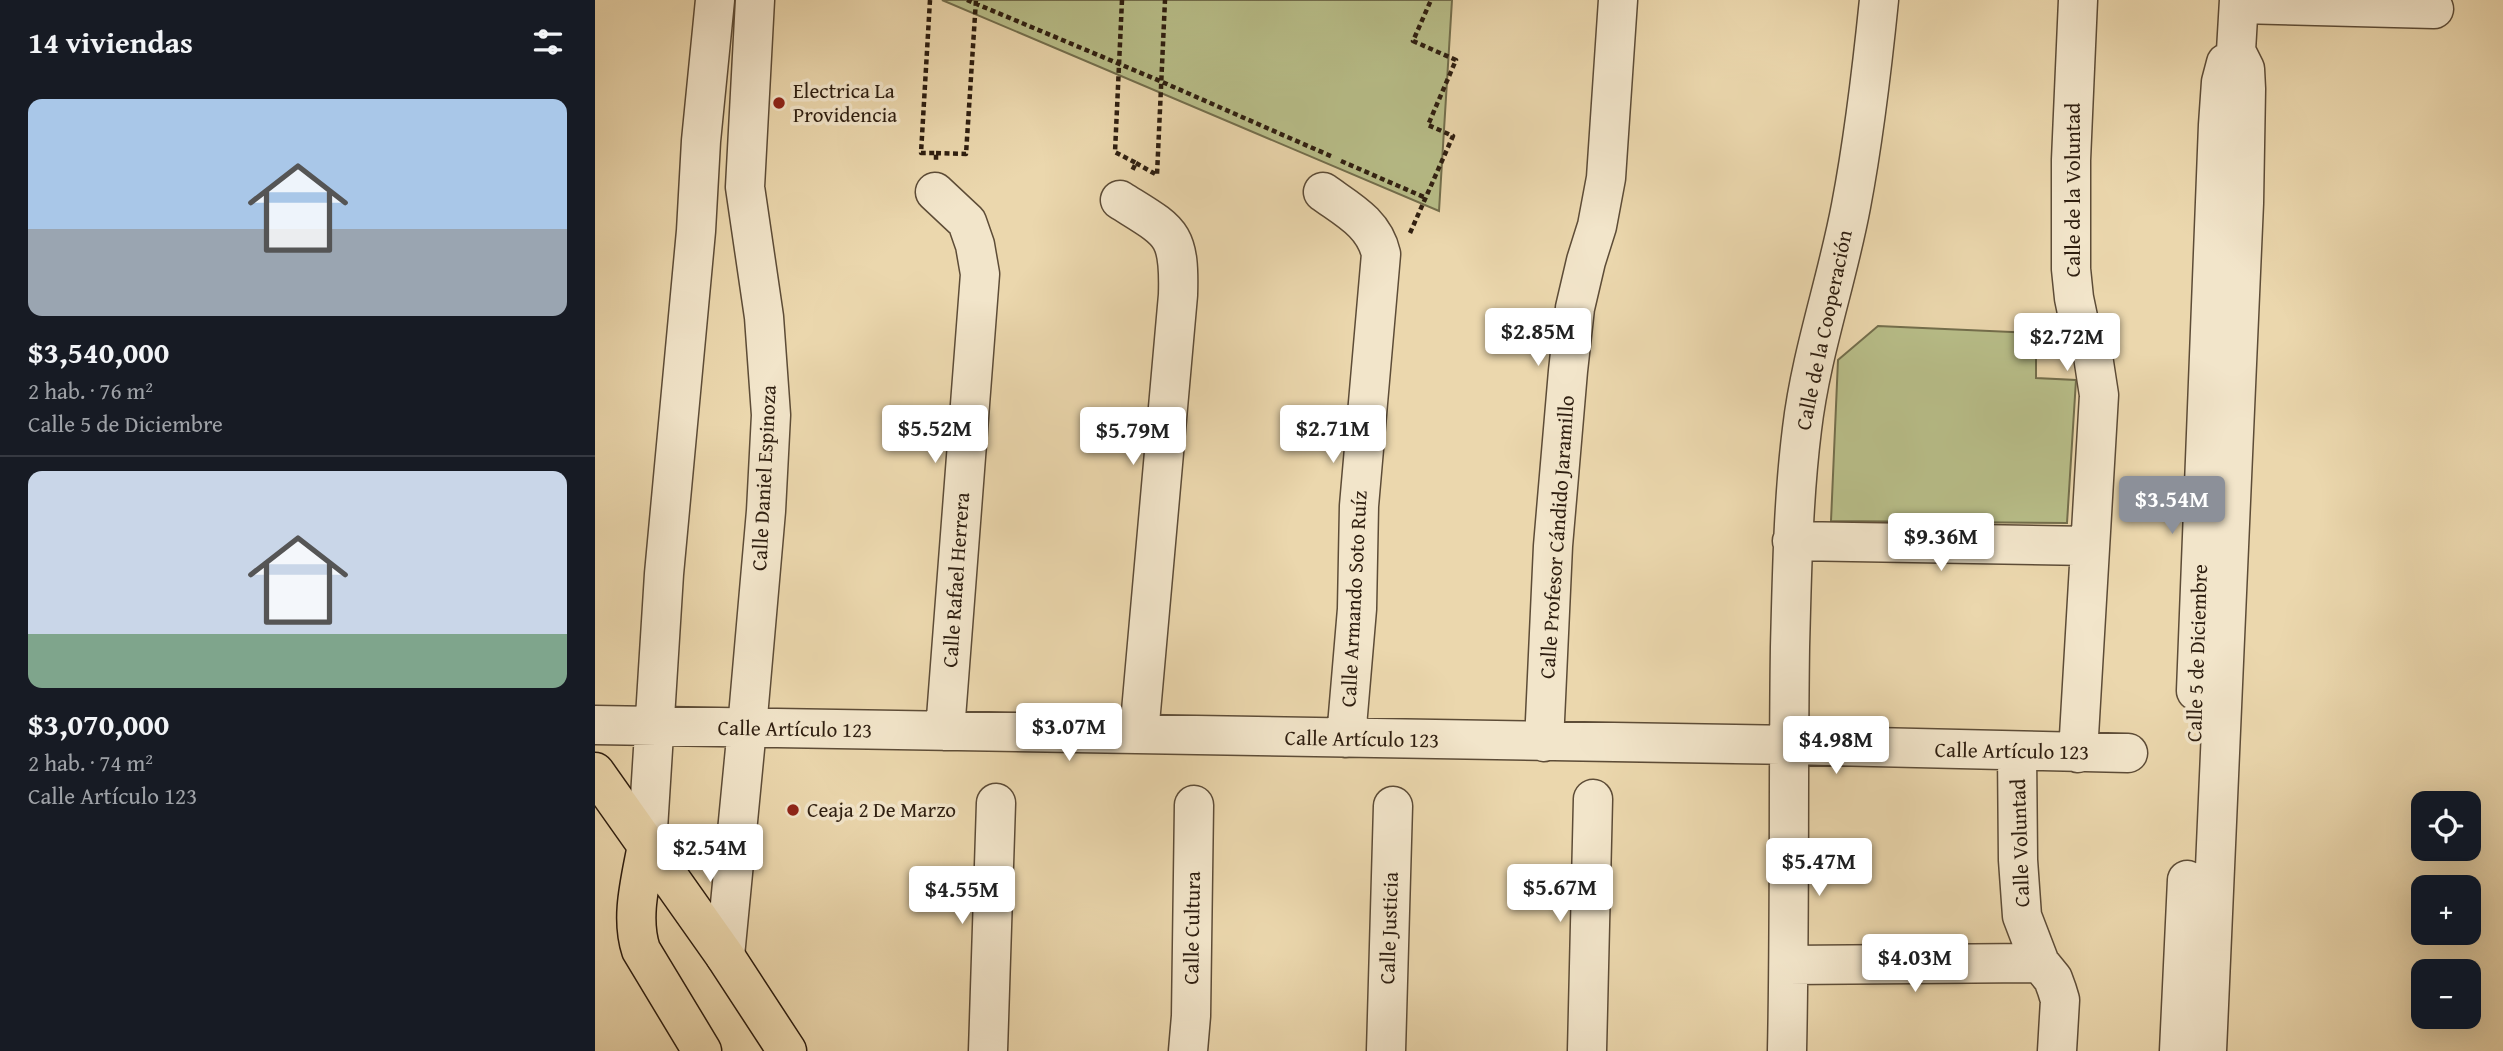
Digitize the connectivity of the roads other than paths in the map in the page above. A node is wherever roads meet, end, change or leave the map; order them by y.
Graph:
1 (715, 0) edge
2 (755, 0) edge
3 (1618, 0) edge
4 (1878, 0) edge
5 (2078, 0) edge
6 (2239, 2) edge
7 (2434, 9) dead end
8 (2237, 51) junction
9 (935, 192) road end
10 (1323, 192) dead end
11 (1120, 200) road end
12 (1793, 541) junction
13 (2090, 546) junction
14 (595, 725) edge
15 (654, 727) junction
16 (747, 728) junction
17 (945, 731) junction
18 (1139, 734) junction
19 (1346, 738) junction
20 (1544, 742) junction
21 (1788, 745) junction
22 (2017, 752) junction
23 (2078, 753) junction
24 (2128, 754) dead end
25 (596, 774) edge
26 (1593, 799) dead end
27 (996, 803) dead end
28 (1194, 805) dead end
29 (1393, 806) dead end
30 (647, 845) junction
31 (725, 956) junction
32 (2040, 963) junction
33 (1789, 965) junction
34 (702, 1051) edge
35 (787, 1051) edge
36 (988, 1051) edge
37 (1188, 1051) edge
38 (1385, 1051) edge
39 (1587, 1051) edge
40 (1787, 1051) edge
41 (2057, 1051) edge
42 (2179, 1051) edge
43 (2207, 1051) edge

1 - 15 street
2 - 16 street, Calle Daniel Espinoza
3 - 20 street, Calle Profesor Cándido Jaramillo
4 - 12 street, Calle de la Cooperación
5 - 13 street, Calle de la Voluntad
6 - 7 street
6 - 8 street, Calle 5 de Diciembre
8 - 42 street, Calle 5 de Diciembre
8 - 43 street, Calle 5 de Diciembre
9 - 17 street, Calle Rafael Herrera
10 - 19 street, Calle Armando Soto Ruíz
11 - 18 street
12 - 13 street
12 - 21 street, Calle de la Cooperación
13 - 23 street, Calle de la Voluntad
14 - 15 street, Calle Artículo 123
15 - 16 street, Calle Artículo 123
15 - 30 street
16 - 17 street, Calle Artículo 123
16 - 31 street, Calle Daniel Espinoza
17 - 18 street, Calle Artículo 123
18 - 19 street, Calle Artículo 123
19 - 20 street, Calle Artículo 123
20 - 21 street, Calle Artículo 123
21 - 22 street, Calle Artículo 123
21 - 33 street, Calle de la Cooperación
22 - 23 street, Calle Artículo 123
22 - 32 street, Calle Voluntad
23 - 24 street, Calle Artículo 123
25 - 30 main road
26 - 39 street
27 - 36 street
28 - 37 street, Calle Cultura
29 - 38 street, Calle Justicia
30 - 31 main road
30 - 34 main road
31 - 35 main road
32 - 33 street
32 - 41 street, Calle Voluntad
33 - 40 street, Calle de la Cooperación

